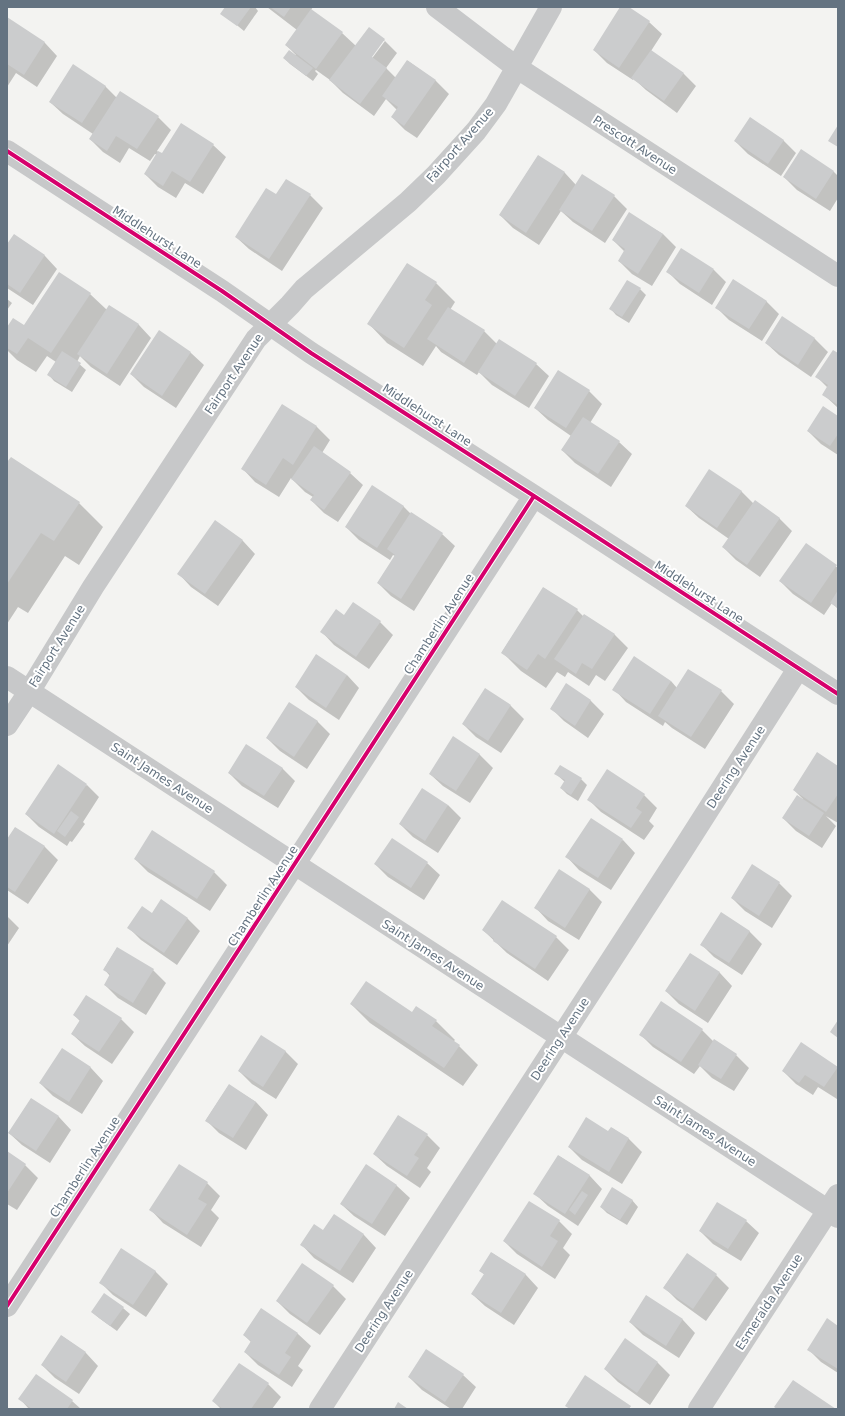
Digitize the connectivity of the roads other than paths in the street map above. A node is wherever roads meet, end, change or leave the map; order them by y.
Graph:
1 (436, 7) edge
2 (551, 7) edge
3 (516, 67) junction
4 (7, 151) edge
5 (838, 276) edge
6 (271, 324) junction
7 (534, 496) junction
8 (798, 669) junction
9 (7, 677) edge
10 (29, 692) junction
11 (838, 694) edge
12 (7, 725) edge
13 (295, 864) junction
14 (561, 1038) junction
15 (835, 1208) edge
16 (7, 1306) edge
17 (320, 1409) edge
18 (699, 1409) edge

1 - 3 street, Prescott Avenue
2 - 3 street, Fairport Avenue
3 - 5 street, Prescott Avenue
3 - 6 street, Fairport Avenue
4 - 6 street, Middlehurst Lane
6 - 7 street, Middlehurst Lane
6 - 10 street, Fairport Avenue
7 - 8 street, Middlehurst Lane
7 - 13 street, Chamberlin Avenue
8 - 11 street, Middlehurst Lane
8 - 14 street, Deering Avenue
9 - 10 street, Saint James Avenue
10 - 12 street, Fairport Avenue
10 - 13 street, Saint James Avenue
13 - 14 street, Saint James Avenue
13 - 16 street, Chamberlin Avenue
14 - 15 street, Saint James Avenue
14 - 17 street, Deering Avenue
15 - 18 street, Esmeralda Avenue

